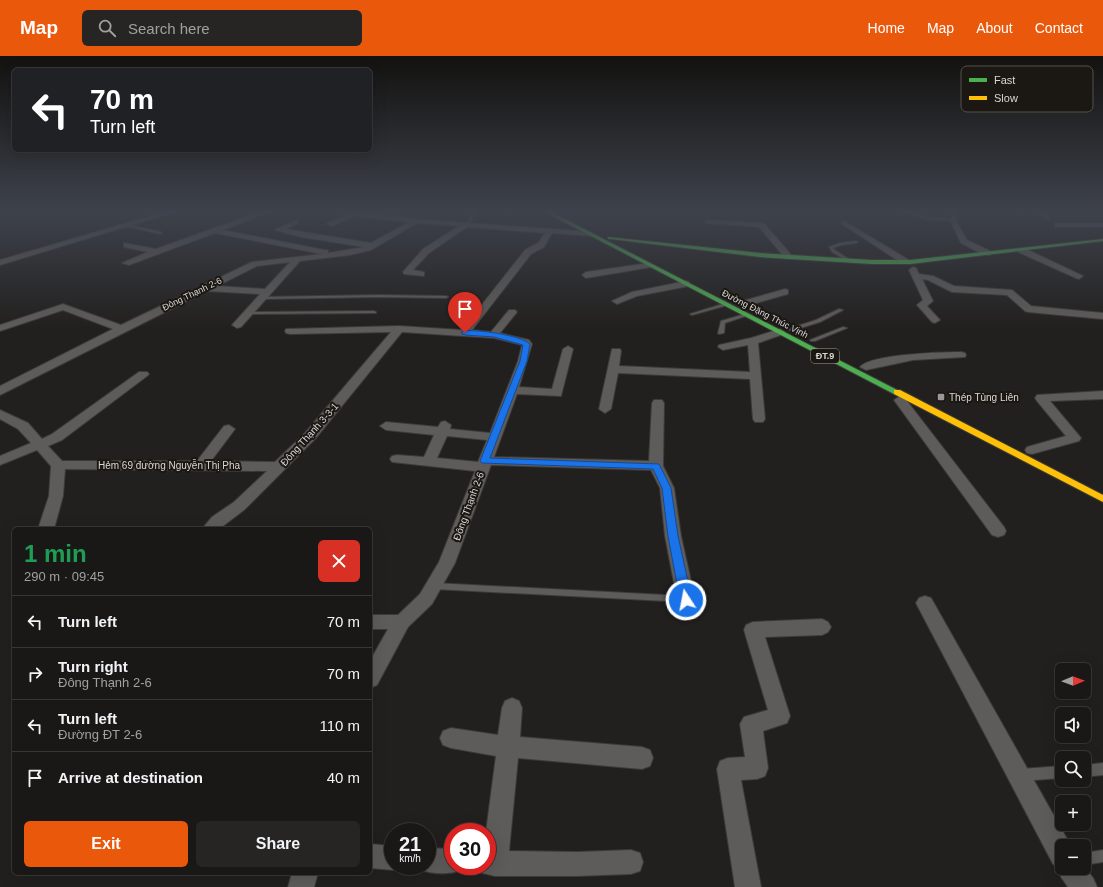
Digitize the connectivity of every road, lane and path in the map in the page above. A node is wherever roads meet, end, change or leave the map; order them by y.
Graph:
1 (43, 251) edge
2 (153, 251) edge
3 (161, 251) edge
4 (319, 251) edge
5 (357, 251) edge
6 (426, 251) edge
7 (530, 251) edge
8 (621, 251) edge
9 (636, 251) edge
10 (730, 251) edge
11 (784, 251) edge
12 (833, 251) edge
13 (890, 251) edge
14 (983, 251) edge
15 (1012, 251) edge
16 (1022, 251) edge
17 (158, 252) junction
18 (987, 253) junction
19 (336, 254) junction
20 (789, 257) junction
21 (298, 259) junction
22 (849, 262) junction
23 (908, 262) junction
24 (126, 263) dead end
25 (0, 264) edge
26 (649, 265) junction
27 (421, 274) dead end
28 (586, 275) dead end
29 (916, 276) junction
30 (1079, 276) dead end
31 (686, 284) junction
32 (206, 288) junction
33 (786, 292) dead end
34 (264, 295) junction
35 (446, 297) dead end
36 (618, 301) dead end
37 (726, 304) junction
38 (742, 304) junction
39 (34, 310) dead end
40 (841, 310) dead end
41 (374, 312) dead end
42 (512, 312) dead end
43 (248, 313) junction
44 (692, 314) dead end
45 (747, 315) junction
46 (1103, 316) edge
47 (935, 320) dead end
48 (0, 322) edge
49 (237, 325) dead end
50 (0, 328) edge
51 (845, 328) dead end
52 (121, 329) junction
53 (399, 329) junction
54 (792, 329) junction
55 (290, 331) dead end
56 (780, 332) junction
57 (465, 333) junction
58 (721, 333) dead end
59 (494, 335) junction
60 (813, 340) junction
61 (753, 341) junction
62 (723, 346) dead end
63 (568, 348) dead end
64 (616, 351) dead end
65 (961, 355) dead end
66 (866, 367) junction
67 (613, 369) junction
68 (143, 374) dead end
69 (756, 376) junction
70 (512, 390) junction
71 (0, 391) edge
72 (1103, 395) edge
73 (905, 397) junction
74 (658, 403) dead end
75 (949, 408) dead end
76 (605, 409) dead end
77 (0, 414) edge
78 (759, 419) dead end
79 (386, 426) dead end
80 (444, 428) junction
81 (229, 429) dead end
82 (494, 436) junction
83 (40, 445) junction
84 (1029, 448) joint
85 (1046, 457) dead end
86 (397, 460) dead end
87 (0, 461) edge
88 (430, 461) junction
89 (484, 464) junction
90 (58, 465) junction
91 (202, 465) junction
92 (656, 466) junction
93 (279, 467) junction
94 (1103, 499) edge
95 (47, 527) edge
96 (212, 527) edge
97 (998, 531) dead end
98 (434, 586) junction
99 (686, 600) joint
100 (925, 603) dead end
101 (372, 622) edge
102 (402, 622) junction
103 (822, 627) dead end
104 (372, 676) edge
105 (512, 708) dead end
106 (451, 738) dead end
107 (507, 747) junction
108 (642, 758) dead end
109 (1103, 769) edge
110 (1091, 770) edge
111 (1055, 773) edge
112 (1019, 776) junction
113 (496, 827) edge
114 (1055, 842) edge
115 (372, 856) edge
116 (1103, 856) edge
117 (384, 857) edge
118 (1091, 858) edge
119 (631, 862) dead end
120 (496, 863) edge
121 (304, 875) edge
122 (1075, 875) edge
123 (301, 887) edge
124 (748, 887) edge
125 (1084, 887) edge

1 - 25 street
2 - 17 street
3 - 17 street
4 - 19 street
5 - 19 street, Đông Thạnh 2-6
6 - 27 street
7 - 57 street
8 - 26 main road, Đường Đặng Thúc Vịnh / ĐT.9
9 - 38 main road, Đường Đặng Thúc Vịnh / ĐT.9
10 - 20 main road
11 - 20 street
12 - 22 lane
13 - 23 street
14 - 18 street
15 - 18 main road
16 - 30 street
17 - 24 street
18 - 23 main road
19 - 21 street, Đông Thạnh 2-6
20 - 22 main road
21 - 32 street, Đông Thạnh 2-6
21 - 34 street
22 - 23 main road
23 - 29 street
26 - 28 street
26 - 31 main road, Đường Đặng Thúc Vịnh / ĐT.9
29 - 46 street
29 - 47 street
31 - 36 street
31 - 37 main road, Đường Đặng Thúc Vịnh / ĐT.9
32 - 34 street
32 - 52 street, Đông Thạnh 2-6
33 - 38 street
34 - 35 lane
34 - 43 street
37 - 44 lane
37 - 45 main road, Đường Đặng Thúc Vịnh / ĐT.9
38 - 54 main road, Đường Đặng Thúc Vịnh / ĐT.9
39 - 48 street
40 - 54 lane
41 - 43 lane
42 - 59 street
43 - 49 street
45 - 56 main road, Đường Đặng Thúc Vịnh / ĐT.9
45 - 58 lane
50 - 52 street
51 - 60 lane
52 - 71 street, Đông Thạnh 2-6
53 - 55 street
53 - 57 street
53 - 93 street, Đông Thạnh 3-3-1
54 - 60 main road, Đường Đặng Thúc Vịnh / ĐT.9
56 - 61 street
56 - 73 main road, Đường Đặng Thúc Vịnh / ĐT.9
57 - 59 street
59 - 70 street, Đông Thạnh 2-6
60 - 66 main road, Đường Đặng Thúc Vịnh / ĐT.9
61 - 62 street
61 - 69 street
63 - 70 street
64 - 67 street
65 - 66 street
66 - 75 main road, Đường Đặng Thúc Vịnh / ĐT.9
67 - 69 street
67 - 76 street
68 - 83 street
69 - 78 street
70 - 82 street, Đông Thạnh 2-6
72 - 84 street
73 - 94 main road, Đường Đặng Thúc Vịnh / ĐT.9
73 - 97 street
74 - 92 street
77 - 83 street
79 - 80 street
80 - 82 street
80 - 88 street
81 - 91 street
82 - 89 street, Đông Thạnh 2-6
83 - 87 street
83 - 90 street
84 - 85 main road
86 - 88 street
88 - 89 street
89 - 92 street
89 - 98 street, Đông Thạnh 2-6
90 - 91 street, Hẻm 69 đường Nguyễn Thị Pha
90 - 95 street
91 - 93 street, Hẻm 69 đường Nguyễn Thị Pha
92 - 99 street
93 - 96 street, Đông Thạnh 3-3-1
98 - 99 lane
98 - 102 street, Đông Thạnh 2-6
100 - 112 street
101 - 102 street
102 - 104 street, Đông Thạnh 2-6
103 - 124 street
105 - 107 street
106 - 107 street
107 - 108 street
107 - 113 street
109 - 110 lane
111 - 112 lane
112 - 114 street
115 - 117 street
116 - 118 lane
119 - 120 street
121 - 123 street
122 - 125 street

